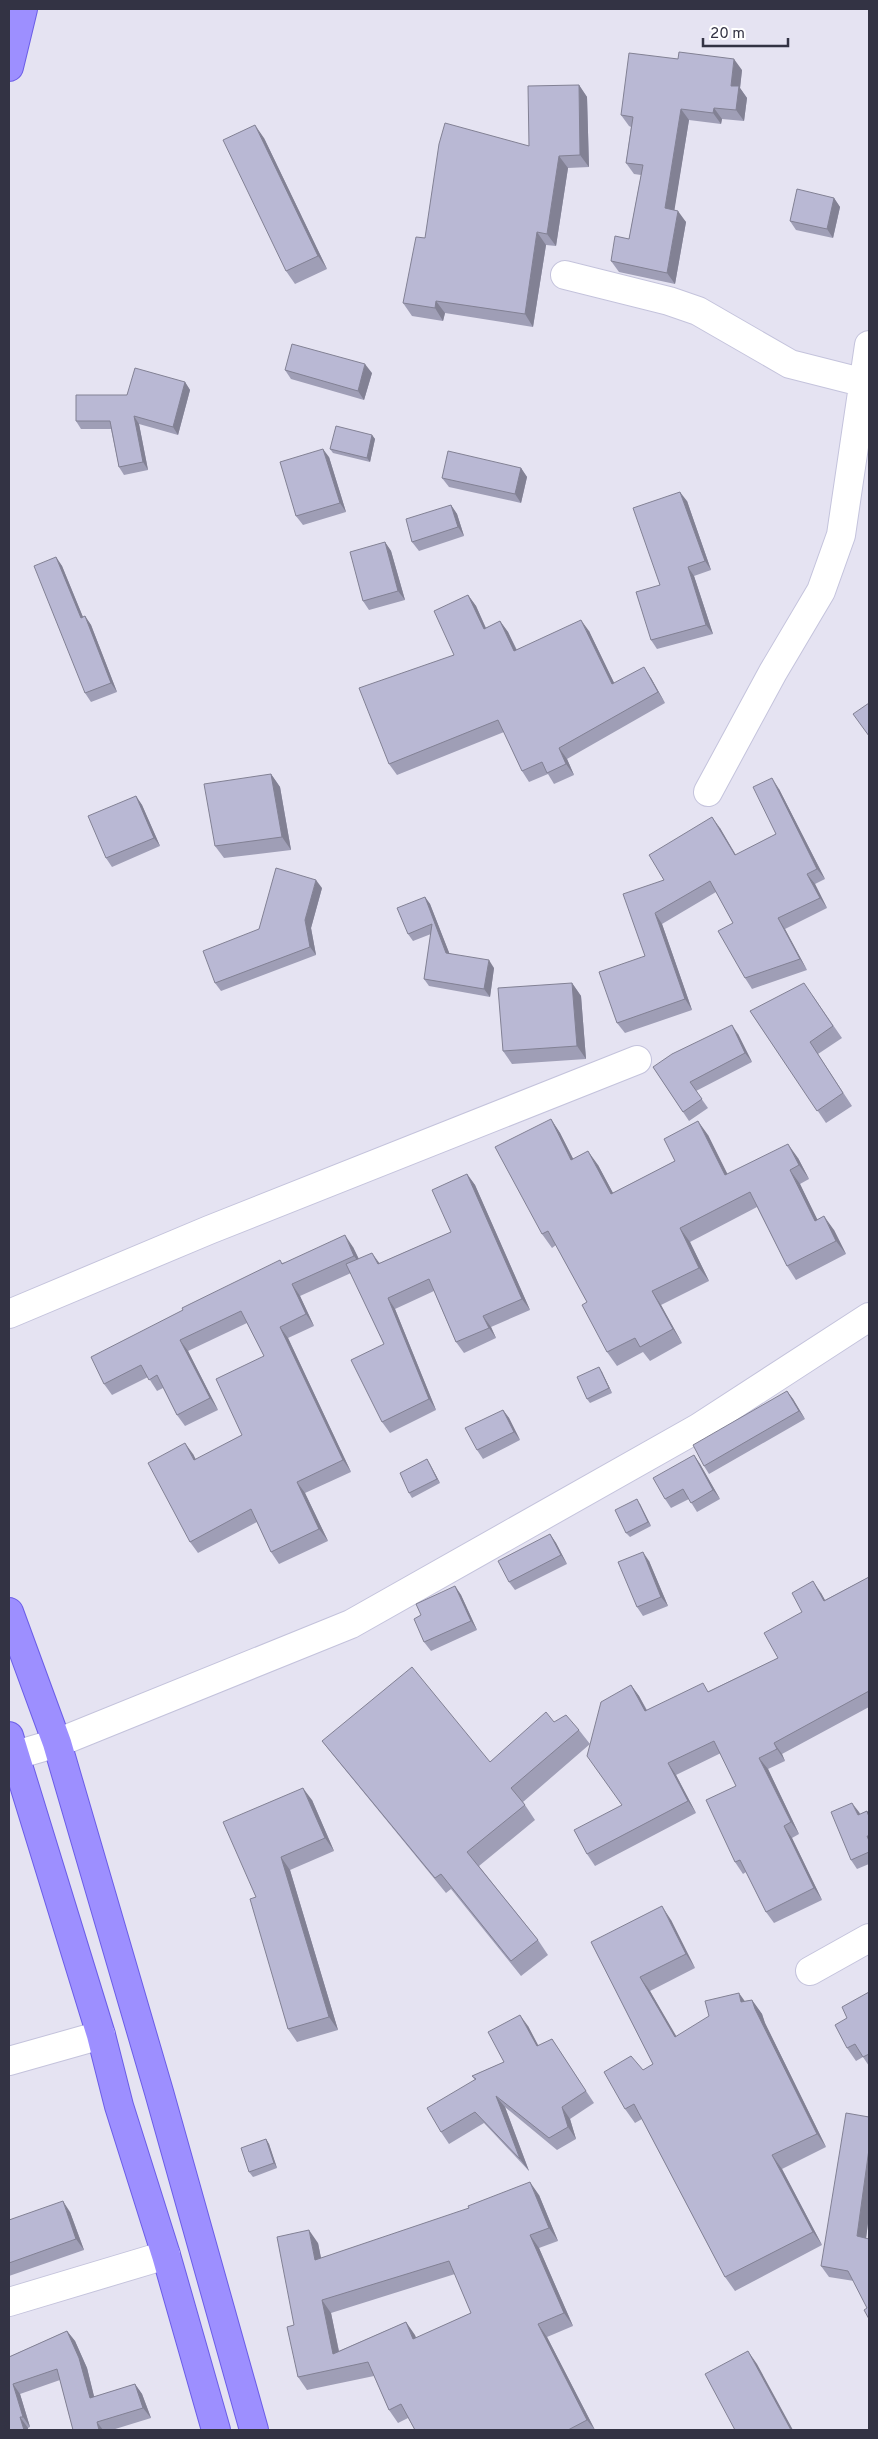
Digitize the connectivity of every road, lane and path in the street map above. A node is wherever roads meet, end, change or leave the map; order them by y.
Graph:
1 (23, 9) edge
2 (9, 67) edge
3 (566, 275) dead end
4 (869, 345) edge
5 (865, 383) junction
6 (708, 792) dead end
7 (637, 1060) dead end
8 (9, 1314) edge
9 (869, 1318) edge
10 (9, 1612) edge
11 (57, 1744) junction
12 (11, 1750) edge
13 (869, 1938) edge
14 (810, 1971) dead end
15 (101, 2035) junction
16 (9, 2061) edge
17 (159, 2092) junction
18 (119, 2106) junction
19 (166, 2255) junction
20 (9, 2302) edge
21 (216, 2430) edge
22 (254, 2430) edge

1 - 2 main road
3 - 5 street
4 - 5 street
5 - 6 street
7 - 8 street
9 - 11 street
10 - 11 main road
11 - 12 street
11 - 17 main road
12 - 15 main road
13 - 14 street
15 - 16 street
15 - 18 main road
17 - 18 main road
17 - 22 main road
18 - 19 main road
19 - 20 street
19 - 21 main road

